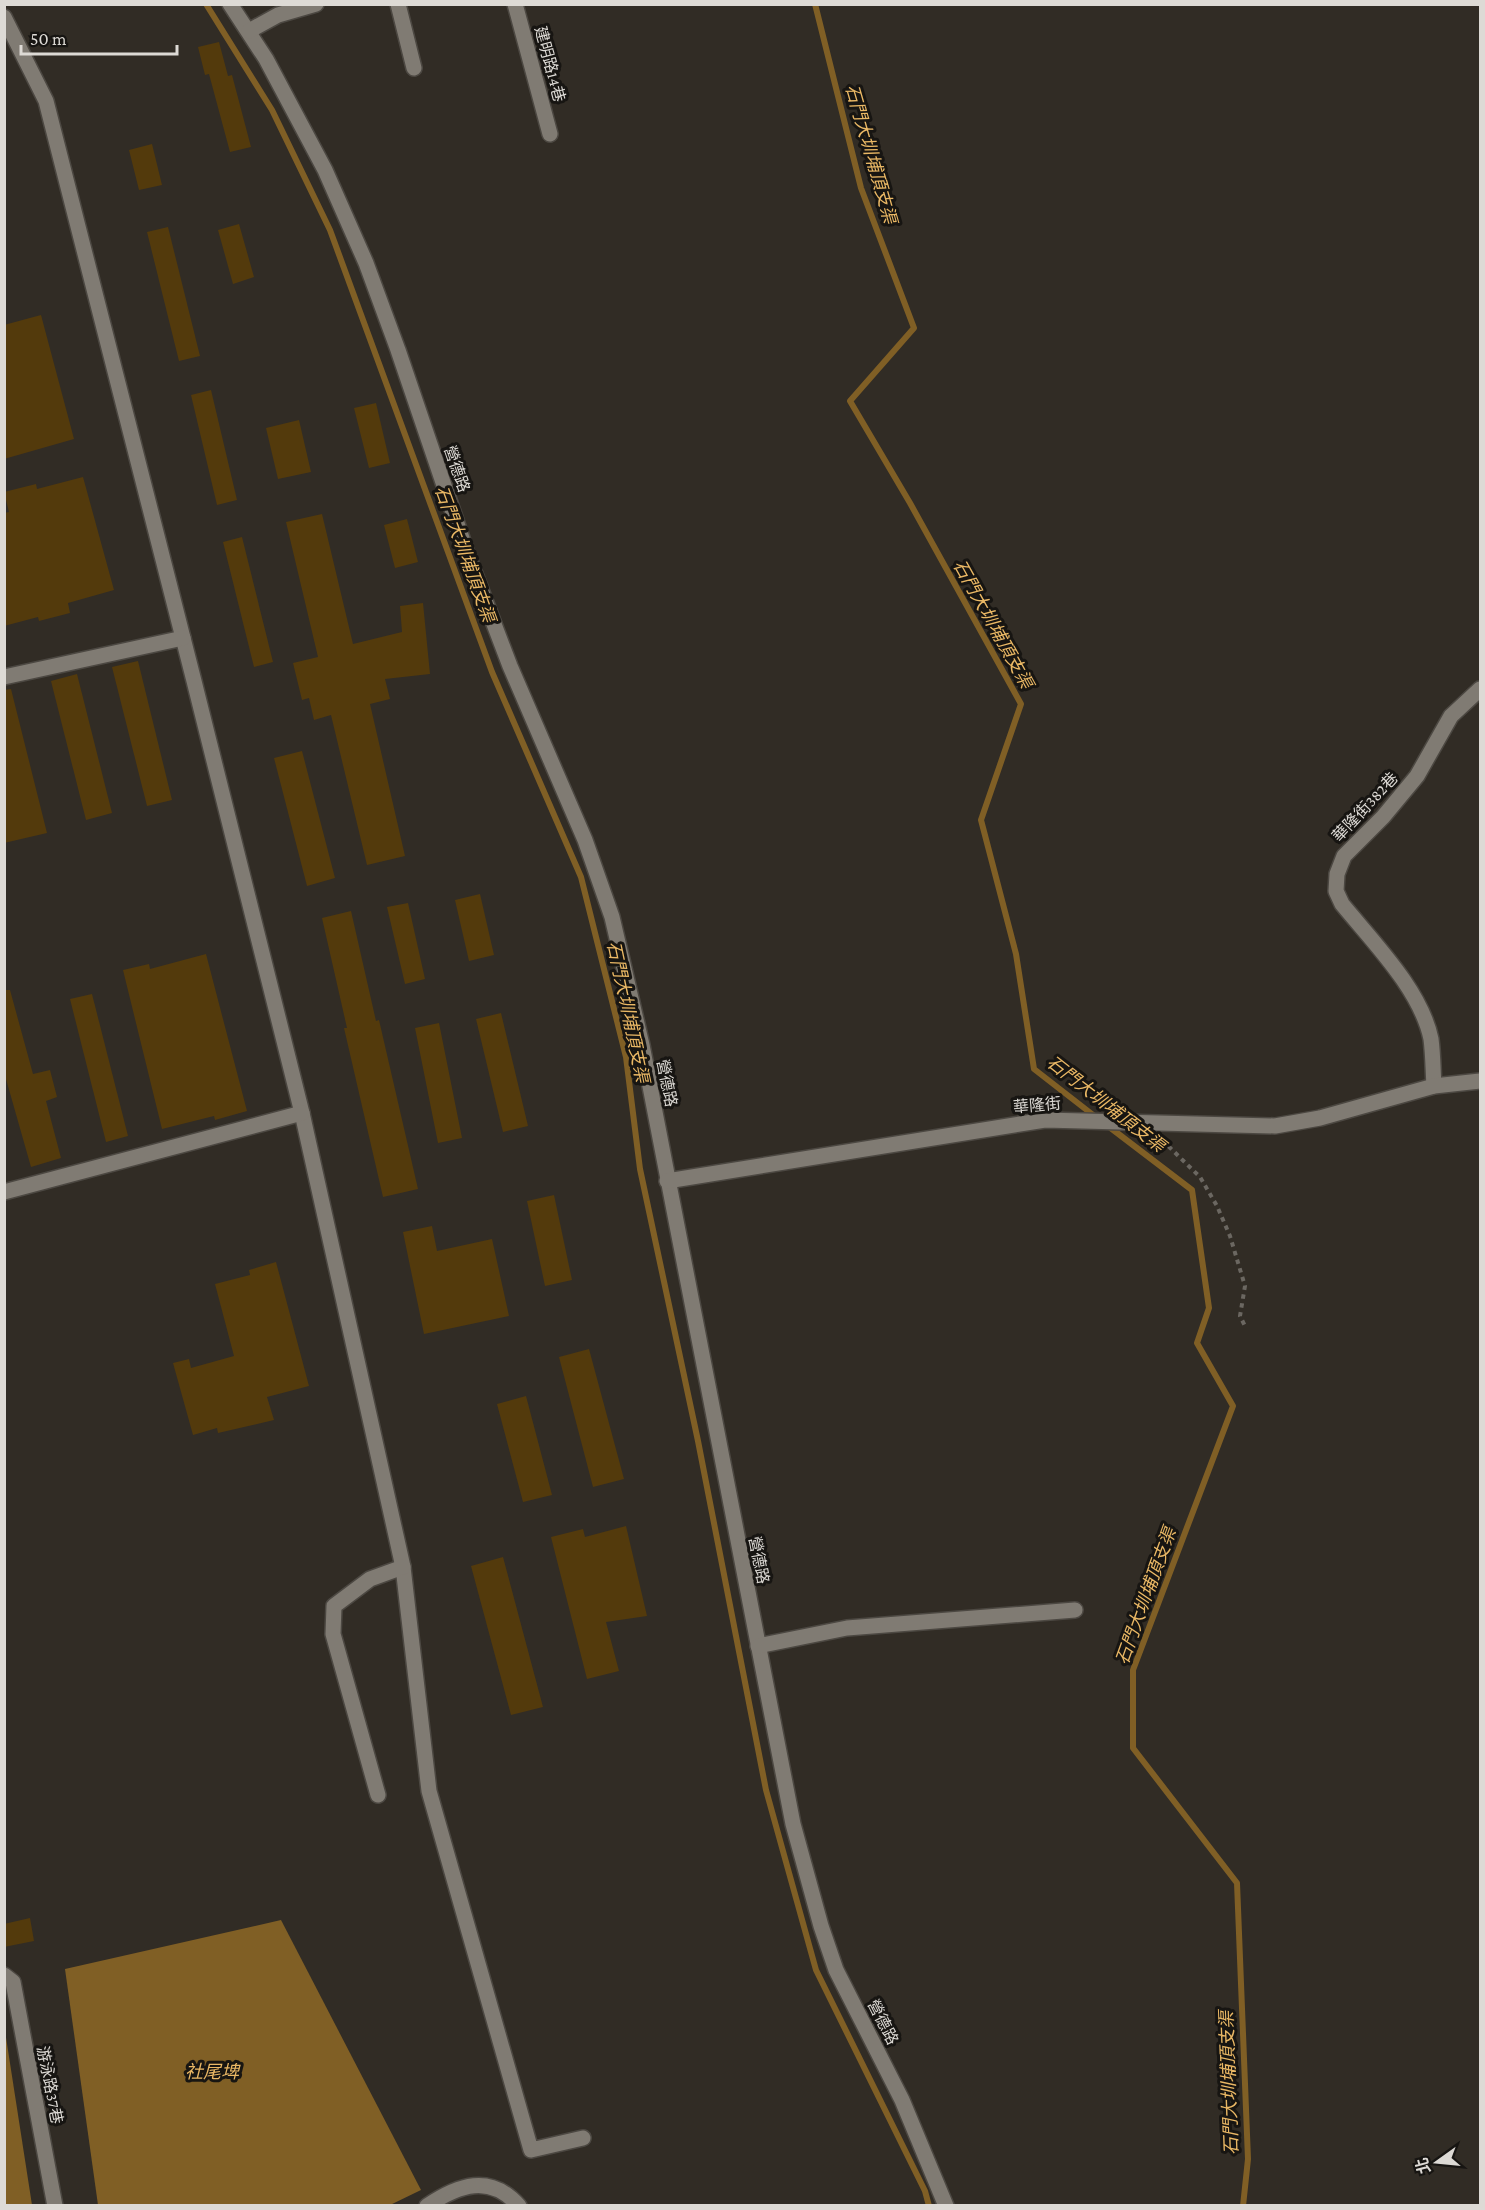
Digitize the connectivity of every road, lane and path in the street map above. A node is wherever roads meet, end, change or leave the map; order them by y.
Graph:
1 (230, 4) edge
2 (316, 4) edge
3 (398, 4) edge
4 (515, 4) edge
5 (4, 17) edge
6 (249, 31) junction
7 (414, 68) dead end
8 (550, 134) dead end
9 (183, 638) junction
10 (4, 676) edge
11 (1480, 689) edge
12 (1480, 1081) edge
13 (1434, 1086) junction
14 (302, 1113) junction
15 (1160, 1138) dead end
16 (667, 1181) junction
17 (4, 1192) edge
18 (1245, 1326) dead end
19 (403, 1567) junction
20 (1075, 1610) dead end
21 (758, 1646) junction
22 (378, 1795) dead end
23 (4, 1975) edge
24 (583, 2138) dead end
25 (55, 2205) edge
26 (427, 2205) edge
27 (519, 2205) edge
28 (946, 2205) edge

1 - 6 street, 營德路
2 - 6 street
3 - 7 street
4 - 8 street, 建明路14巷
5 - 9 street
6 - 16 street, 營德路
9 - 10 street
9 - 14 street
11 - 13 street, 華隆街382巷
12 - 13 street, 華隆街
13 - 16 street, 華隆街
14 - 17 street
14 - 19 street
15 - 18 path
16 - 21 street, 營德路
19 - 22 street
19 - 24 street
20 - 21 street
21 - 28 street, 營德路
23 - 25 street, 游泳路37巷
26 - 27 street

